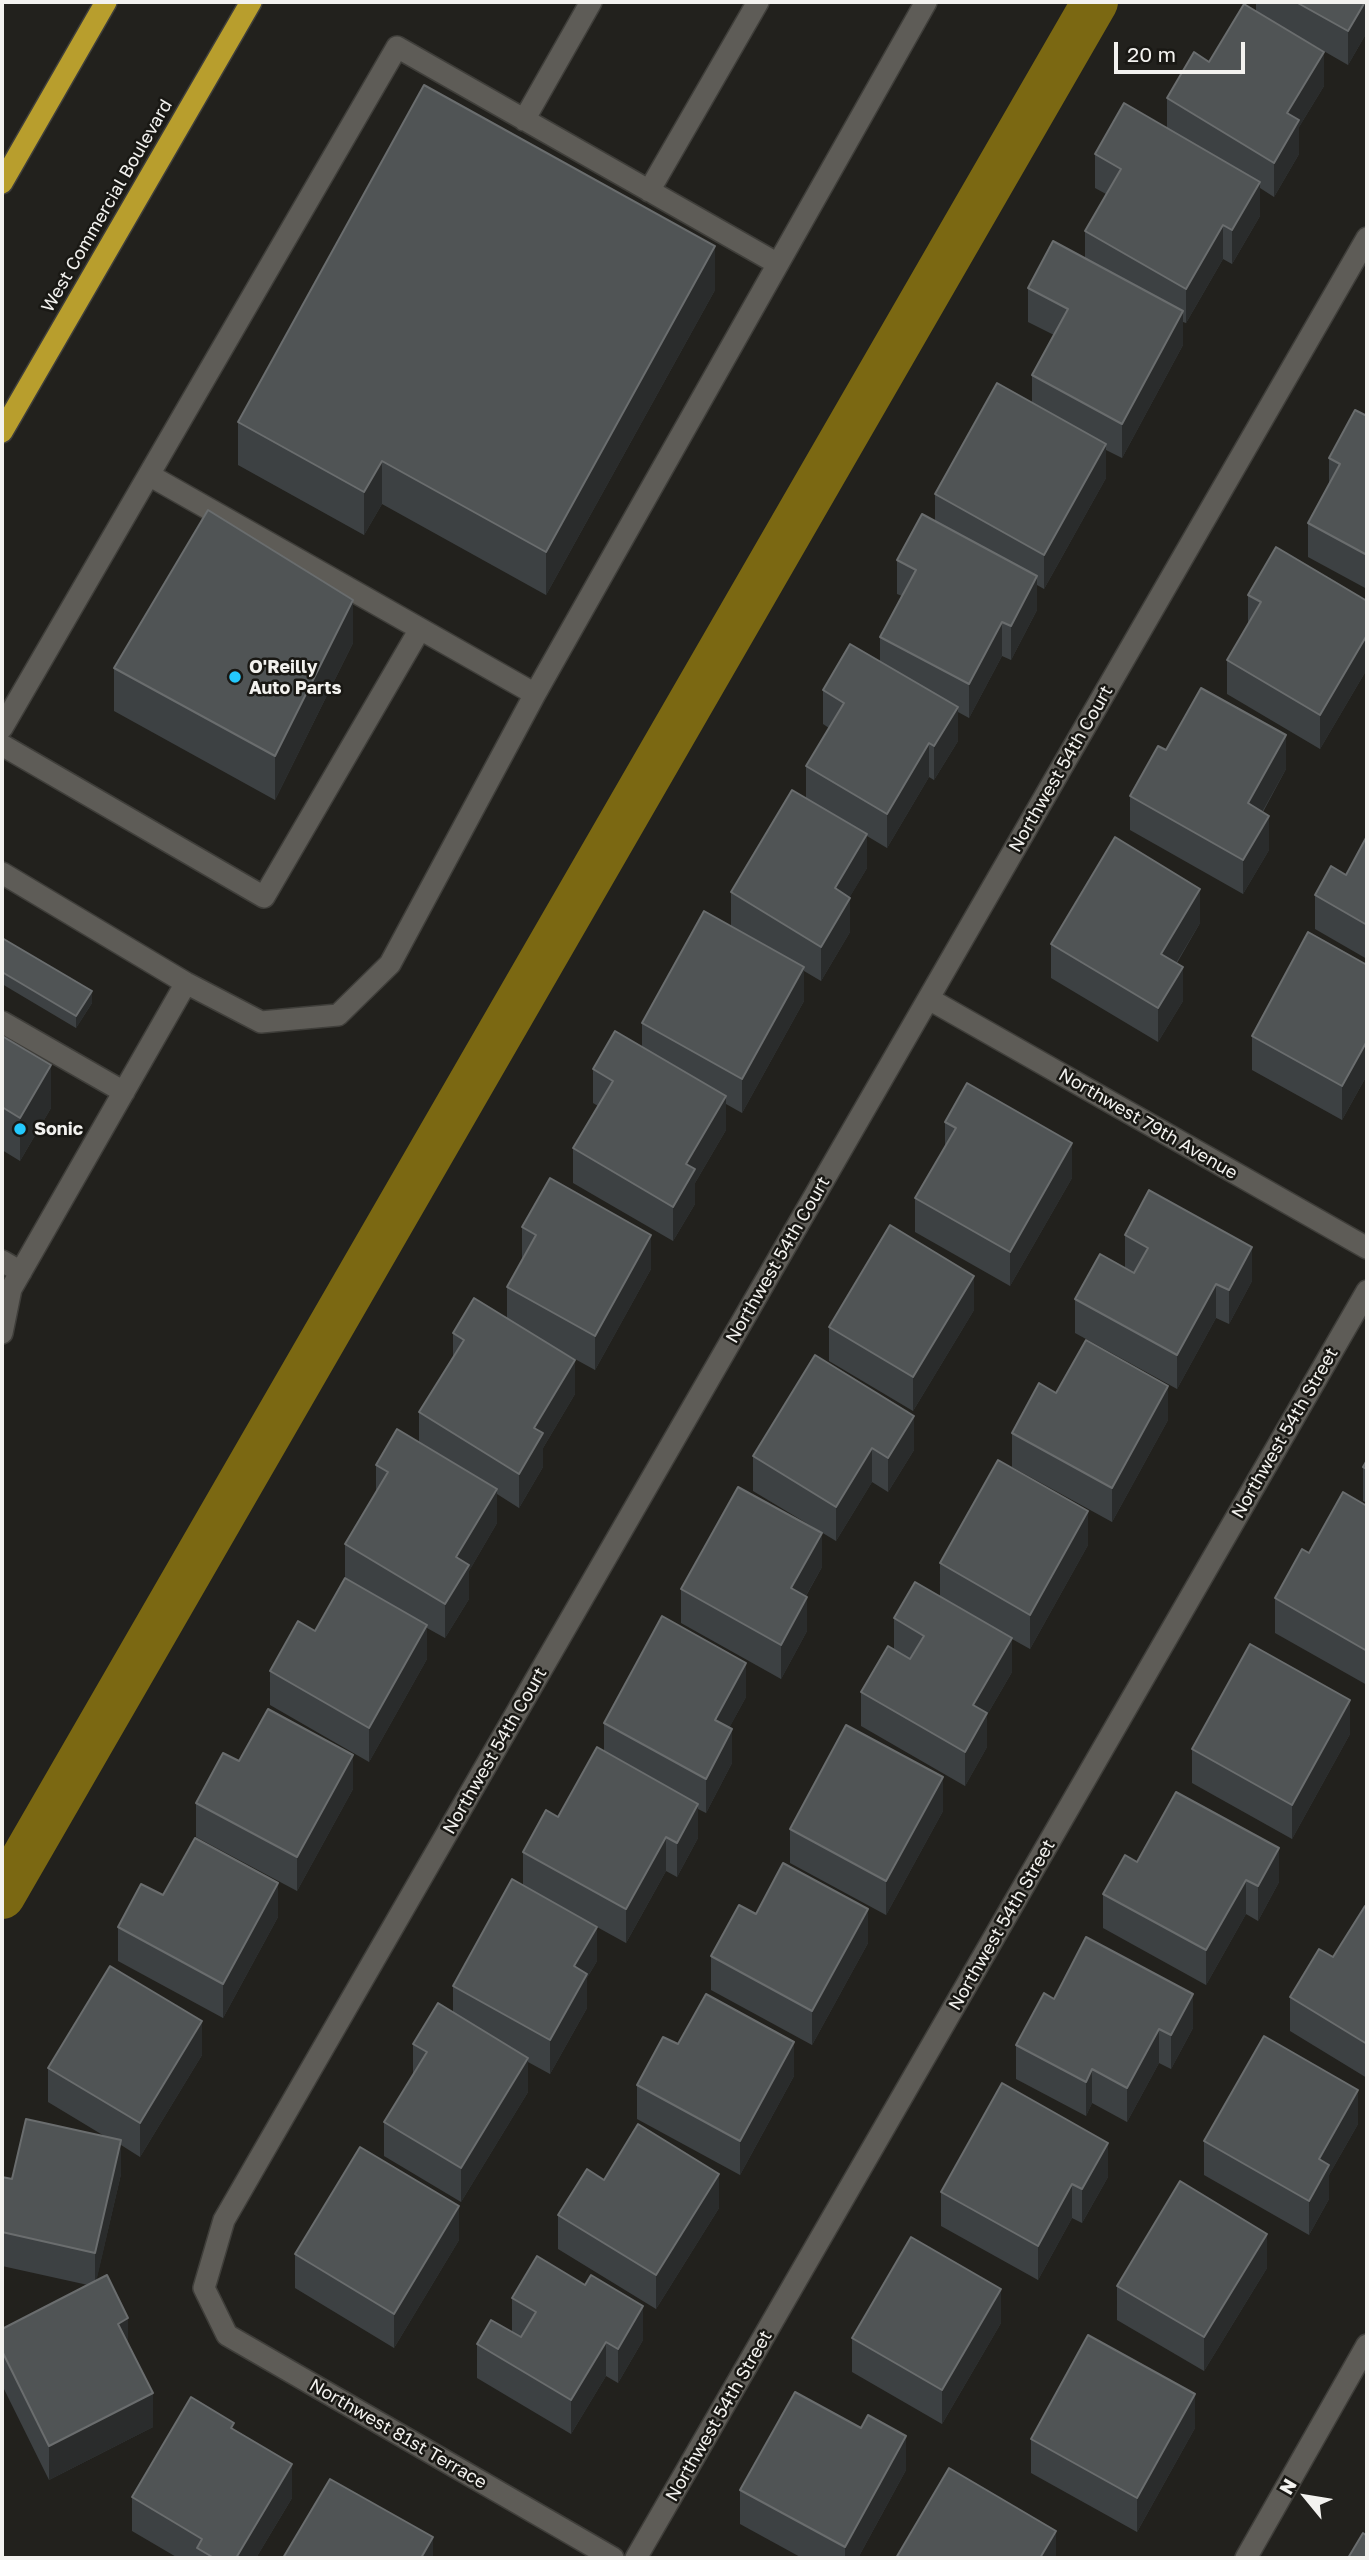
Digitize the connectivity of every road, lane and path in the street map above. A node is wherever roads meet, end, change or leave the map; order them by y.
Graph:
1 (106, 2) edge
2 (251, 2) edge
3 (591, 2) edge
4 (758, 2) edge
5 (926, 2) edge
6 (524, 120) junction
7 (2, 184) edge
8 (649, 191) junction
9 (1367, 237) edge
10 (778, 264) junction
11 (2, 432) edge
12 (149, 474) junction
13 (420, 629) junction
14 (535, 694) junction
15 (2, 728) edge
16 (2, 745) edge
17 (2, 873) edge
18 (186, 983) junction
19 (929, 999) junction
20 (2, 1023) edge
21 (124, 1092) junction
22 (1367, 1248) edge
23 (2, 1261) edge
24 (21, 1272) junction
25 (1367, 1291) edge
26 (2, 1333) edge
27 (204, 2288) joint
28 (1367, 2345) edge
29 (613, 2558) edge
30 (636, 2558) edge
31 (1246, 2558) edge

1 - 7 highway
2 - 11 highway, West Commercial Boulevard
3 - 6 street
4 - 8 street
5 - 10 street
6 - 8 street
6 - 12 street
8 - 10 street
9 - 19 street, Northwest 54th Court
10 - 14 street
12 - 13 street
12 - 15 street
13 - 14 street
13 - 16 street
14 - 18 street
17 - 18 street
18 - 21 street
19 - 22 street, Northwest 79th Avenue
19 - 27 street, Northwest 54th Court
20 - 21 street
21 - 24 street
23 - 24 street
24 - 26 street
25 - 30 street, Northwest 54th Street
27 - 29 street, Northwest 81st Terrace
28 - 31 street

